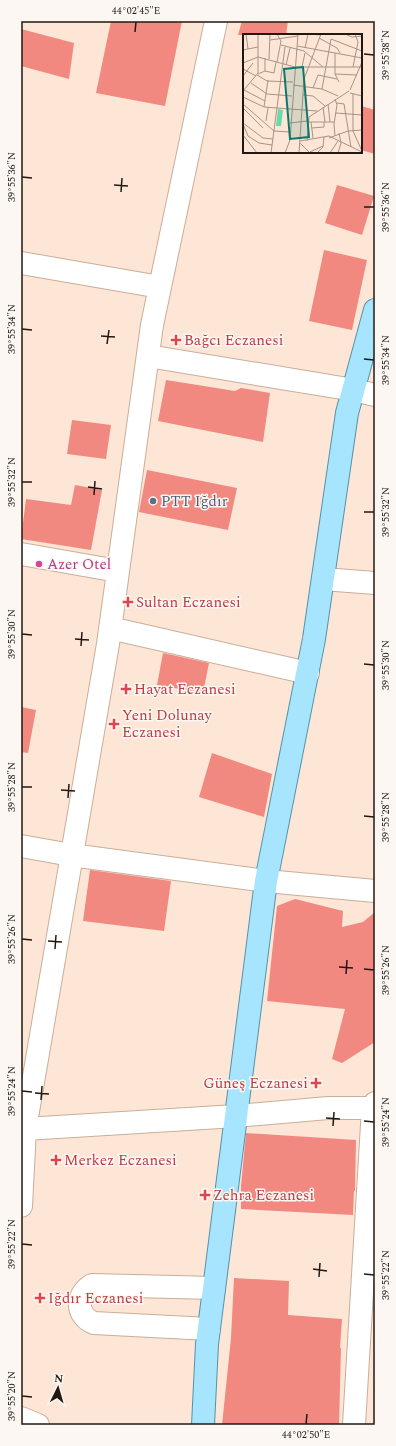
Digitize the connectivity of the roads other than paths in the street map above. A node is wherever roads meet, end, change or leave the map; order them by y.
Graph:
1 (216, 21) edge
2 (21, 264) edge
3 (160, 287) junction
4 (375, 310) edge
5 (148, 356) junction
6 (354, 390) junction
7 (375, 395) edge
8 (21, 554) edge
9 (118, 571) junction
10 (323, 579) junction
11 (375, 583) edge
12 (110, 628) junction
13 (308, 673) junction
14 (21, 846) edge
15 (71, 855) junction
16 (266, 881) junction
17 (375, 891) edge
18 (374, 1105) edge
19 (236, 1116) junction
20 (25, 1129) junction
21 (373, 1136) edge
22 (21, 1206) edge
23 (214, 1288) junction
24 (209, 1329) junction
25 (21, 1418) edge
26 (38, 1425) edge
27 (203, 1425) edge
28 (354, 1425) edge

1 - 3 street
2 - 3 street
3 - 5 street
4 - 6 main road
5 - 6 street
5 - 9 street
6 - 7 street
6 - 10 main road
8 - 9 street
9 - 12 street
10 - 11 street
10 - 13 main road
12 - 13 street
12 - 15 street
13 - 16 main road
14 - 15 street
15 - 16 street
15 - 20 street
16 - 17 street
16 - 19 main road
18 - 19 street
18 - 21 street
19 - 20 street
19 - 23 main road
20 - 22 street
21 - 28 street
23 - 24 main road
23 - 24 street
24 - 27 main road
25 - 26 street

